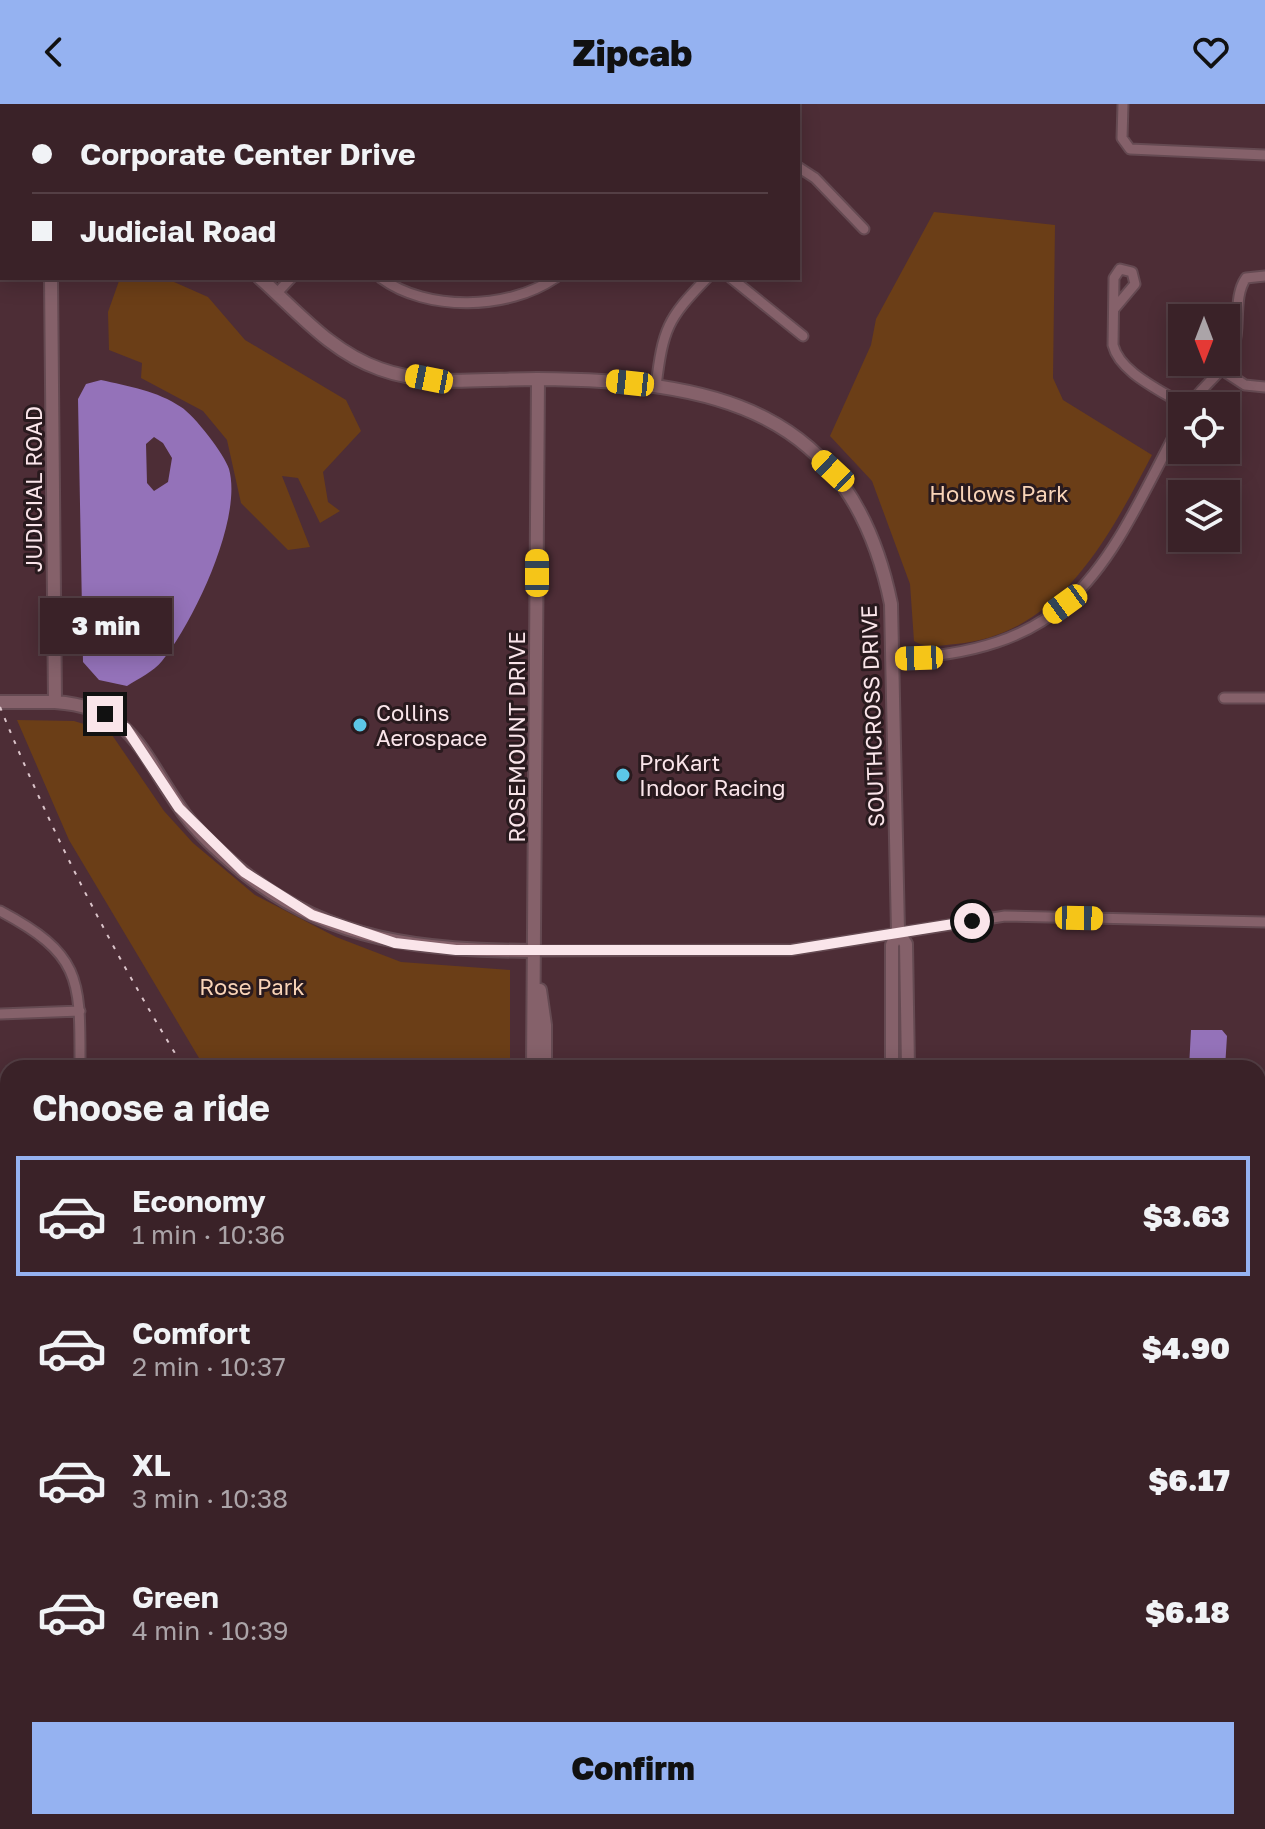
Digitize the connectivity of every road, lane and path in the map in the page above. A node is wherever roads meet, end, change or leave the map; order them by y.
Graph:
1 (1123, 104) edge
2 (1265, 155) edge
3 (800, 168) edge
4 (864, 229) dead end
5 (1265, 276) edge
6 (51, 280) edge
7 (262, 280) edge
8 (289, 280) edge
9 (385, 280) edge
10 (552, 280) edge
11 (705, 280) edge
12 (733, 280) edge
13 (277, 293) junction
14 (1239, 304) edge
15 (1114, 309) dead end
16 (803, 336) dead end
17 (1216, 376) edge
18 (1231, 376) edge
19 (538, 379) junction
20 (656, 386) junction
21 (1265, 387) edge
22 (1201, 392) edge
23 (1168, 394) edge
24 (1168, 447) edge
25 (892, 659) junction
26 (1224, 698) dead end
27 (1265, 698) edge
28 (0, 702) edge
29 (55, 702) junction
30 (0, 911) edge
31 (1265, 922) edge
32 (898, 932) junction
33 (534, 951) junction
34 (80, 1011) junction
35 (0, 1014) edge
36 (80, 1060) edge
37 (533, 1060) edge
38 (545, 1060) edge
39 (892, 1060) edge
40 (908, 1060) edge

1 - 2 street
3 - 4 street
5 - 14 street
6 - 29 street, JUDICIAL ROAD
7 - 13 street, SOUTHCROSS DRIVE
8 - 13 street
9 - 10 street
11 - 20 street
12 - 16 street
13 - 19 street, SOUTHCROSS DRIVE
15 - 23 street
17 - 22 street
18 - 21 street
19 - 20 street, SOUTHCROSS DRIVE
19 - 33 street, ROSEMOUNT DRIVE
20 - 25 street, SOUTHCROSS DRIVE
24 - 25 street
25 - 32 street, SOUTHCROSS DRIVE
26 - 27 street
28 - 29 street
29 - 33 street
30 - 34 street
31 - 32 street
32 - 33 street
32 - 39 street, SOUTHCROSS DRIVE
32 - 40 street, SOUTHCROSS DRIVE
33 - 37 street, ROSEMOUNT DRIVE
33 - 38 street, ROSEMOUNT DRIVE
34 - 35 street
34 - 36 street

